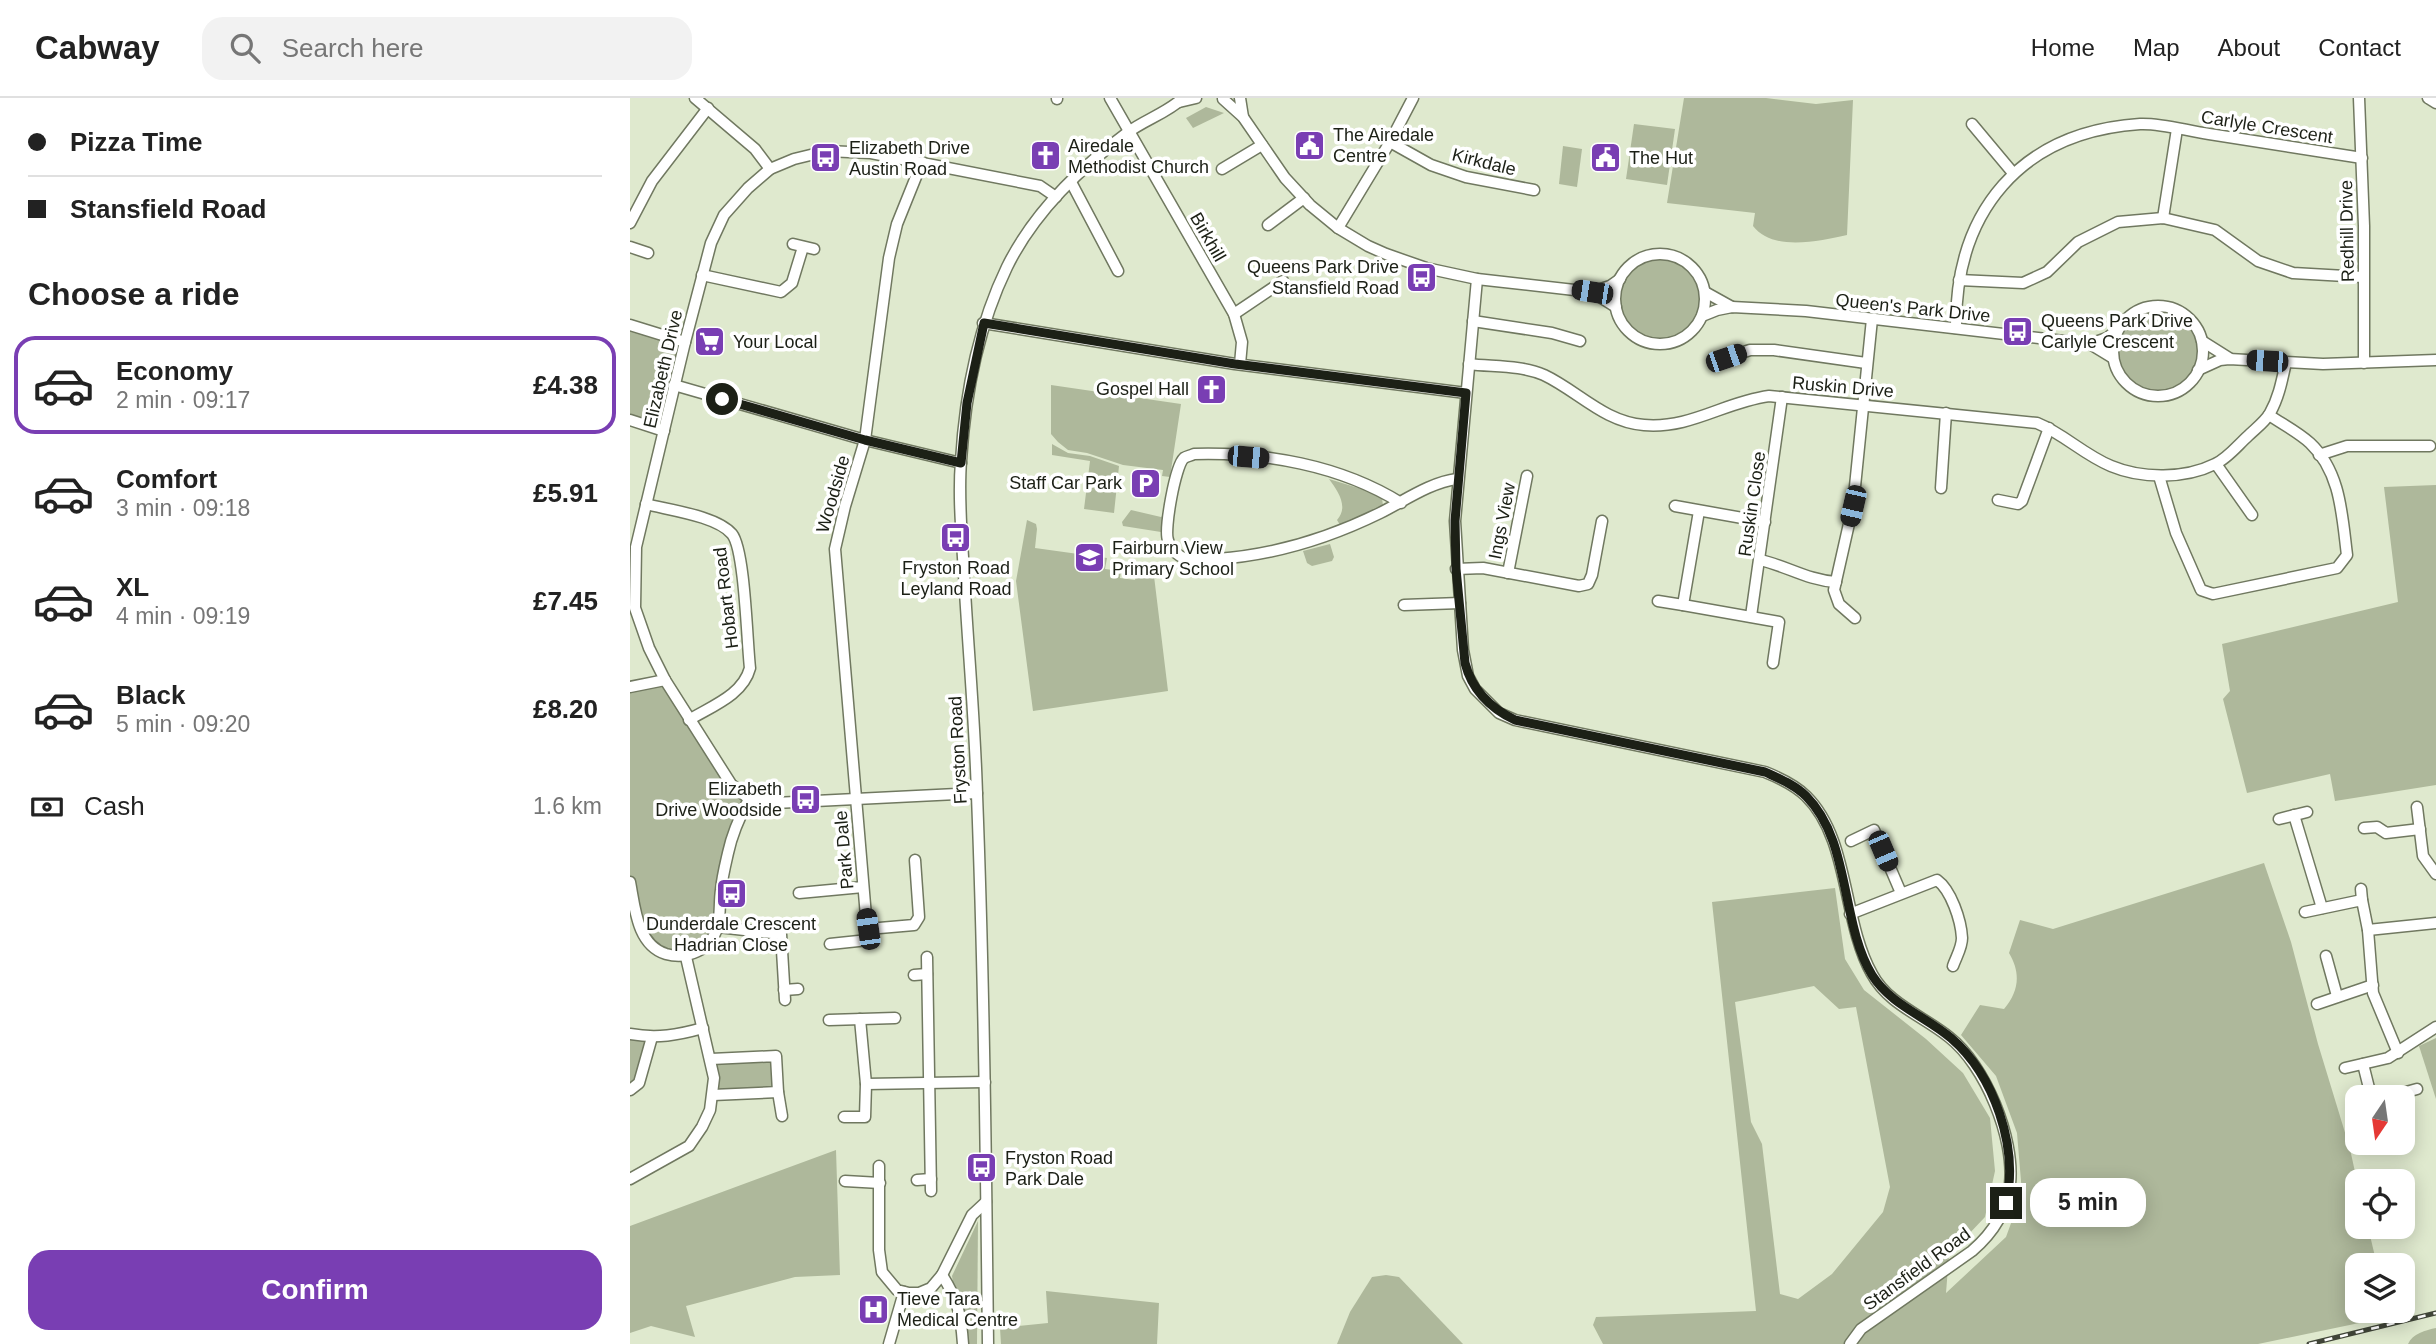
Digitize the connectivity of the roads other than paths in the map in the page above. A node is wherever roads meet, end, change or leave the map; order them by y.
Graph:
1 (695, 98) edge
2 (1110, 98) edge
3 (1196, 98) edge
4 (1223, 98) edge
5 (1240, 98) edge
6 (1413, 98) edge
7 (2359, 98) edge
8 (2428, 98) edge
9 (1181, 100) edge
10 (2436, 103) edge
11 (708, 108) junction
12 (1243, 117) junction
13 (1972, 124) dead end
14 (2178, 129) junction
15 (1128, 132) junction
16 (1390, 142) junction
17 (1262, 145) junction
18 (2362, 158) junction
19 (922, 162) junction
20 (770, 169) junction
21 (1222, 169) dead end
22 (2013, 173) junction
23 (1070, 182) junction
24 (1534, 190) dead end
25 (1056, 197) junction
26 (1304, 198) junction
27 (2163, 218) junction
28 (630, 223) edge
29 (1268, 225) dead end
30 (1338, 228) junction
31 (630, 247) edge
32 (803, 247) dead end
33 (648, 253) dead end
34 (1118, 271) dead end
35 (702, 275) junction
36 (2364, 277) junction
37 (1620, 278) junction
38 (1477, 279) junction
39 (1283, 281) dead end
40 (1959, 281) junction
41 (1592, 292) junction
42 (1704, 292) junction
43 (1616, 307) junction
44 (1732, 307) junction
45 (1234, 314) junction
46 (1702, 316) junction
47 (1871, 319) junction
48 (1473, 321) junction
49 (984, 323) junction
50 (630, 325) edge
51 (1956, 328) junction
52 (2117, 330) junction
53 (1580, 341) dead end
54 (2202, 341) junction
55 (685, 342) junction
56 (2090, 344) junction
57 (1726, 358) dead end
58 (2113, 358) junction
59 (2230, 359) junction
60 (2436, 360) edge
61 (2286, 362) junction
62 (1866, 363) junction
63 (2364, 363) junction
64 (1240, 364) junction
65 (1469, 364) junction
66 (2198, 370) junction
67 (674, 385) junction
68 (1466, 393) junction
69 (1782, 397) junction
70 (1862, 404) junction
71 (1946, 412) junction
72 (2269, 415) junction
73 (630, 420) edge
74 (2049, 428) junction
75 (664, 431) junction
76 (865, 440) junction
77 (2430, 446) dead end
78 (2319, 455) junction
79 (961, 463) junction
80 (2216, 464) junction
81 (1527, 476) dead end
82 (2159, 476) junction
83 (1457, 479) junction
84 (1941, 488) dead end
85 (1998, 500) dead end
86 (1401, 503) junction
87 (646, 504) junction
88 (1675, 506) dead end
89 (1699, 511) junction
90 (2252, 515) dead end
91 (1602, 521) dead end
92 (1765, 522) junction
93 (1760, 560) junction
94 (1456, 569) junction
95 (1508, 573) junction
96 (1836, 582) junction
97 (1658, 601) dead end
98 (1460, 603) junction
99 (1404, 605) dead end
100 (1683, 605) junction
101 (632, 608) edge
102 (1751, 616) junction
103 (1855, 618) dead end
104 (1773, 663) dead end
105 (665, 680) junction
106 (630, 687) edge
107 (690, 720) junction
108 (977, 793) junction
109 (749, 799) junction
110 (856, 799) junction
111 (2417, 807) dead end
112 (2307, 812) dead end
113 (2294, 815) junction
114 (2279, 819) dead end
115 (2364, 828) dead end
116 (2420, 829) junction
117 (1852, 841) dead end
118 (915, 860) dead end
119 (2436, 874) edge
120 (630, 882) edge
121 (863, 887) junction
122 (799, 892) dead end
123 (1901, 893) junction
124 (2322, 908) junction
125 (2305, 912) dead end
126 (1850, 914) junction
127 (634, 921) edge
128 (2436, 923) edge
129 (718, 927) junction
130 (2368, 930) junction
131 (868, 934) junction
132 (830, 944) dead end
133 (2326, 956) dead end
134 (686, 957) junction
135 (927, 957) dead end
136 (1953, 966) dead end
137 (927, 974) junction
138 (914, 975) dead end
139 (2373, 985) junction
140 (798, 989) dead end
141 (2337, 996) junction
142 (2317, 1004) dead end
143 (895, 1018) dead end
144 (860, 1019) junction
145 (829, 1020) dead end
146 (2436, 1027) edge
147 (703, 1028) junction
148 (630, 1034) edge
149 (652, 1037) junction
150 (2398, 1053) junction
151 (711, 1059) junction
152 (2363, 1064) junction
153 (2345, 1068) dead end
154 (985, 1082) junction
155 (929, 1083) junction
156 (866, 1084) junction
157 (2368, 1085) edge
158 (630, 1090) edge
159 (778, 1092) junction
160 (713, 1095) junction
161 (782, 1116) dead end
162 (844, 1116) dead end
163 (879, 1166) dead end
164 (630, 1179) edge
165 (931, 1179) junction
166 (917, 1180) dead end
167 (845, 1181) dead end
168 (880, 1183) junction
169 (931, 1191) dead end
170 (986, 1202) junction
171 (942, 1275) junction
172 (904, 1292) junction
173 (889, 1344) edge
174 (963, 1344) edge
175 (988, 1344) edge
176 (1850, 1344) edge

1 - 11 street
2 - 15 street, Birkhill
3 - 9 street, Fryston Road
4 - 12 street, Queen's Park Drive
5 - 12 street, Queen's Park Drive
6 - 16 street
7 - 18 street, Redhill Drive
8 - 10 street
9 - 15 street, Fryston Road
11 - 20 street
11 - 28 street
12 - 17 street, Queen's Park Drive
13 - 22 street
14 - 18 street, Carlyle Crescent
14 - 22 street, Carlyle Crescent
14 - 27 street
15 - 23 street, Fryston Road
15 - 45 street, Birkhill
16 - 24 street, Kirkdale
16 - 30 street
17 - 21 street
17 - 26 street, Queen's Park Drive
18 - 36 street, Redhill Drive
19 - 20 street, Elizabeth Drive
19 - 25 street, Elizabeth Drive
19 - 76 street, Woodside
20 - 35 street, Elizabeth Drive
22 - 40 street, Carlyle Crescent
23 - 25 street, Fryston Road
23 - 34 street
25 - 49 street, Fryston Road
26 - 29 street
26 - 30 street, Queen's Park Drive
27 - 36 street
27 - 40 street
30 - 38 street, Queen's Park Drive
31 - 33 street
32 - 35 street
35 - 55 street, Elizabeth Drive
36 - 63 street, Redhill Drive
37 - 41 street
37 - 42 street
37 - 43 street
38 - 41 street, Queen's Park Drive
38 - 48 street, Stansfield Road
39 - 45 street
40 - 51 street, Carlyle Crescent
41 - 43 street, Queen's Park Drive
42 - 44 street, Queen's Park Drive
42 - 46 street
43 - 46 street, Queen's Park Drive
44 - 46 street, Queen's Park Drive
44 - 47 street, Queen's Park Drive
45 - 64 street, Birkhill
47 - 51 street, Queen's Park Drive
47 - 62 street
48 - 53 street
48 - 65 street, Stansfield Road
49 - 64 street
49 - 79 street, Fryston Road
50 - 55 street
51 - 56 street, Queen's Park Drive
52 - 54 street, Queen's Park Drive
52 - 56 street, Queen's Park Drive
52 - 58 street
54 - 59 street, Queen's Park Drive
54 - 66 street
55 - 67 street, Elizabeth Drive
56 - 58 street, Queen's Park Drive
57 - 62 street
58 - 66 street, Queen's Park Drive
59 - 61 street, Queen's Park Drive
59 - 66 street, Queen's Park Drive
60 - 63 street, Queen's Park Drive
61 - 63 street, Queen's Park Drive
61 - 72 street, Ruskin Drive
62 - 70 street
64 - 68 street
65 - 68 street, Stansfield Road
65 - 69 street, Ruskin Drive
67 - 75 street, Elizabeth Drive
67 - 76 street
68 - 83 street, Stansfield Road
69 - 70 street, Ruskin Drive
69 - 92 street, Ruskin Close
70 - 71 street, Ruskin Drive
70 - 96 street
71 - 74 street, Ruskin Drive
71 - 84 street
72 - 78 street
72 - 80 street, Ruskin Drive
73 - 75 street
74 - 82 street, Ruskin Drive
74 - 85 street
75 - 87 street, Elizabeth Drive
76 - 79 street
76 - 110 street, Woodside
77 - 78 street
78 - 82 street
79 - 108 street, Fryston Road
80 - 82 street, Ruskin Drive
80 - 90 street
81 - 95 street, Ings View
83 - 86 street
83 - 94 street, Stansfield Road
86 - 86 street
87 - 101 street, Elizabeth Drive
87 - 107 street, Hobart Road
88 - 89 street
89 - 92 street
89 - 100 street
91 - 95 street, Ings View
92 - 93 street, Ruskin Close
93 - 96 street
93 - 102 street, Ruskin Close
94 - 95 street, Ings View
94 - 98 street, Stansfield Road
96 - 103 street
97 - 100 street
98 - 99 street
98 - 126 street, Stansfield Road
100 - 102 street
101 - 105 street, Elizabeth Drive
102 - 104 street
105 - 106 street
105 - 107 street, Elizabeth Drive
107 - 109 street, Elizabeth Drive
108 - 110 street
108 - 154 street, Fryston Road
109 - 110 street
109 - 129 street
110 - 121 street, Park Dale
111 - 116 street
112 - 113 street
113 - 114 street
113 - 124 street
115 - 116 street
116 - 119 street
117 - 123 street
118 - 131 street
120 - 127 street
121 - 122 street
121 - 131 street, Park Dale
123 - 126 street
123 - 136 street
124 - 125 street
124 - 130 street
126 - 176 street, Stansfield Road
127 - 134 street
128 - 130 street
129 - 134 street
129 - 140 street
130 - 139 street
131 - 132 street
133 - 141 street
134 - 147 street
135 - 137 street
137 - 138 street
137 - 155 street
139 - 141 street
139 - 150 street
141 - 142 street
143 - 144 street
144 - 145 street
144 - 156 street
146 - 150 street
147 - 149 street
147 - 151 street
148 - 149 street
149 - 158 street
150 - 152 street
151 - 159 street
151 - 160 street
152 - 153 street
152 - 157 street
154 - 155 street
154 - 170 street, Fryston Road
155 - 156 street
155 - 165 street
156 - 162 street
159 - 160 street
159 - 161 street
160 - 164 street
163 - 168 street
165 - 166 street
165 - 169 street
167 - 168 street
168 - 172 street
170 - 171 street
170 - 175 street, Fryston Road
171 - 172 street
171 - 174 street
172 - 173 street

